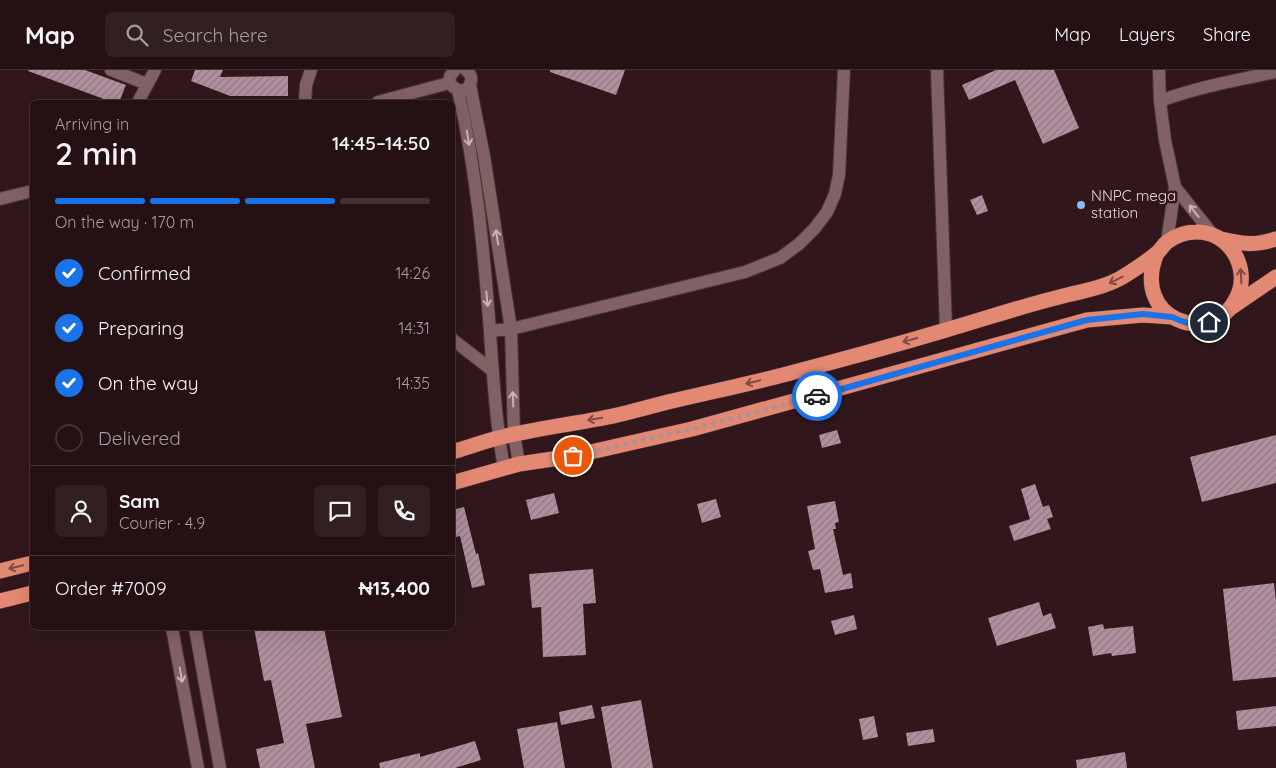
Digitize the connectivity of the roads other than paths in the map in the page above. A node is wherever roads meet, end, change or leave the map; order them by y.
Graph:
1 (111, 70) edge
2 (154, 70) edge
3 (311, 70) edge
4 (455, 70) edge
5 (844, 70) edge
6 (938, 70) edge
7 (1160, 70) edge
8 (1276, 72) edge
9 (472, 75) edge
10 (147, 84) junction
11 (453, 86) junction
12 (139, 100) edge
13 (304, 100) edge
14 (387, 100) edge
15 (1160, 101) junction
16 (1175, 187) junction
17 (30, 192) edge
18 (0, 199) edge
19 (1217, 236) junction
20 (1276, 240) edge
21 (1167, 242) junction
22 (1157, 254) junction
23 (1276, 277) edge
24 (1231, 308) junction
25 (1172, 317) junction
26 (511, 329) junction
27 (946, 330) junction
28 (490, 331) junction
29 (455, 341) edge
30 (492, 371) junction
31 (514, 434) junction
32 (498, 438) junction
33 (455, 451) edge
34 (519, 464) junction
35 (504, 468) junction
36 (455, 482) edge
37 (30, 564) edge
38 (0, 571) edge
39 (30, 594) edge
40 (0, 601) edge
41 (172, 630) edge
42 (195, 630) edge
43 (198, 768) edge
44 (220, 768) edge

1 - 10 street
2 - 10 street
3 - 13 street
4 - 11 street
5 - 26 street
6 - 27 street
7 - 15 street
8 - 15 street
9 - 11 street
26 -> 9 street
10 - 12 street
11 - 14 street
11 -> 28 street
15 - 16 street
19 -> 16 street
16 - 21 street
17 - 18 street
19 - 20 highway
19 - 21 highway
24 -> 19 highway
21 - 22 highway
22 - 25 highway
22 -> 27 highway
23 - 24 highway
24 - 25 highway
25 - 34 highway
26 - 28 street
31 -> 26 street
27 -> 31 highway
28 - 30 street
29 - 30 street
30 - 32 street
31 - 32 highway
31 - 34 street
32 - 33 highway
32 - 35 street
34 - 35 highway
35 - 36 highway
37 -> 38 highway
39 - 40 highway
41 -> 43 street
42 - 44 street

